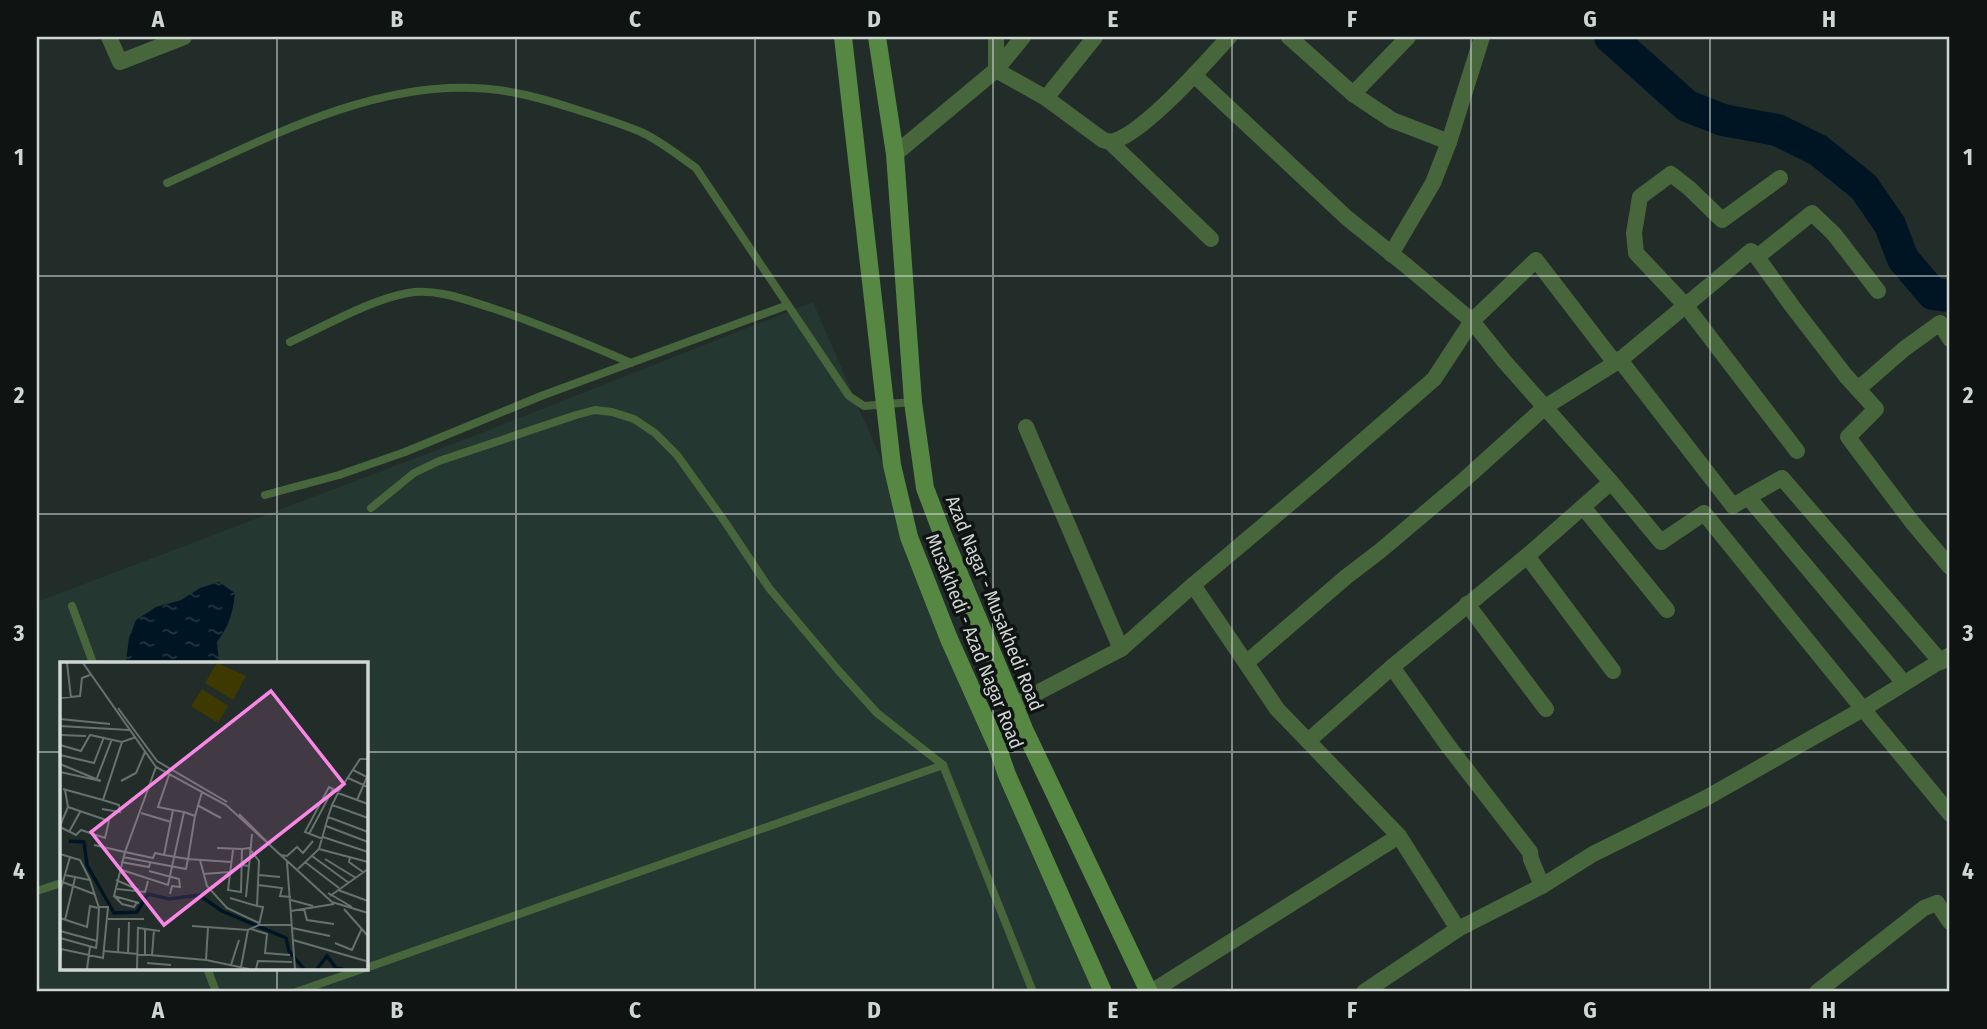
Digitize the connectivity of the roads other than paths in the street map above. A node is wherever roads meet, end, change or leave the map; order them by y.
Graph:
1 (109, 37) edge
2 (184, 37) edge
3 (844, 37) edge
4 (877, 37) edge
5 (996, 37) edge
6 (1023, 37) edge
7 (1095, 37) edge
8 (1229, 37) edge
9 (1408, 37) edge
10 (1482, 37) edge
11 (1293, 38) edge
12 (996, 71) junction
13 (1194, 75) junction
14 (1353, 94) junction
15 (1046, 98) junction
16 (1110, 142) junction
17 (1449, 142) junction
18 (895, 154) junction
19 (1780, 178) dead end
20 (167, 183) dead end
21 (1211, 239) dead end
22 (1391, 254) junction
23 (1758, 257) junction
24 (1878, 291) dead end
25 (788, 305) junction
26 (1686, 306) junction
27 (1472, 321) junction
28 (1950, 339) edge
29 (290, 342) dead end
30 (1620, 360) junction
31 (631, 363) junction
32 (1858, 389) junction
33 (913, 402) junction
34 (886, 404) junction
35 (1545, 407) junction
36 (1026, 427) dead end
37 (1797, 451) dead end
38 (1611, 482) junction
39 (265, 495) dead end
40 (1748, 497) junction
41 (371, 508) dead end
42 (1583, 508) junction
43 (1527, 556) junction
44 (1950, 568) edge
45 (1193, 584) junction
46 (1467, 604) junction
47 (72, 606) dead end
48 (1667, 610) dead end
49 (1121, 649) junction
50 (1945, 658) edge
51 (93, 662) edge
52 (1246, 663) junction
53 (1392, 667) junction
54 (1612, 671) dead end
55 (1904, 683) junction
56 (1014, 705) junction
57 (1546, 709) dead end
58 (1863, 709) junction
59 (1024, 729) junction
60 (1308, 741) junction
61 (997, 746) junction
62 (943, 765) junction
63 (1950, 814) edge
64 (1399, 836) junction
65 (60, 883) edge
66 (1542, 886) junction
67 (37, 891) edge
68 (1950, 922) edge
69 (1458, 929) junction
70 (368, 967) edge
71 (208, 970) edge
72 (360, 970) edge
73 (216, 992) edge
74 (296, 992) edge
75 (1033, 992) edge
76 (1103, 992) edge
77 (1150, 992) edge
78 (1364, 992) edge
79 (1817, 992) edge

1 - 2 street
3 - 34 main road, Musakhedi - Azad Nagar Road
4 - 18 main road, Azad Nagar - Musakhedi Road
5 - 12 street
6 - 12 street
7 - 15 street
8 - 13 street
9 - 14 street
10 - 17 street
11 - 14 street
12 - 15 street
12 - 18 street
13 - 16 street
13 - 22 street
14 - 17 street
15 - 16 street
16 - 21 street
17 - 22 street
18 - 33 main road, Azad Nagar - Musakhedi Road
19 - 26 street
20 - 25 lane
22 - 27 street
23 - 24 street
23 - 26 street
23 - 32 street
25 - 31 lane
25 - 34 lane
26 - 30 street
26 - 37 street
27 - 30 street
27 - 35 street
27 - 45 street
28 - 32 street
29 - 31 lane
30 - 35 street
30 - 40 street
31 - 39 lane
32 - 44 street
33 - 34 lane
33 - 56 main road, Azad Nagar - Musakhedi Road
34 - 61 main road, Musakhedi - Azad Nagar Road
35 - 38 street
35 - 52 street
36 - 49 street
38 - 42 street
38 - 58 street
40 - 50 street
40 - 55 street
41 - 62 lane
42 - 43 street
42 - 48 street
43 - 46 street
43 - 54 street
45 - 49 street
45 - 52 street
46 - 53 street
46 - 57 street
47 - 51 lane
49 - 56 street
50 - 55 street
52 - 60 street
53 - 60 street
53 - 66 street
55 - 58 street
56 - 59 main road, Azad Nagar - Musakhedi Road
58 - 63 street
58 - 66 street
59 - 61 street
59 - 77 main road, Azad Nagar - Musakhedi Road
60 - 64 street
61 - 76 main road, Musakhedi - Azad Nagar Road
62 - 70 lane
62 - 75 lane
64 - 69 street
64 - 77 street
65 - 67 lane
66 - 69 street
68 - 79 street
69 - 78 street
71 - 73 lane
72 - 74 lane

